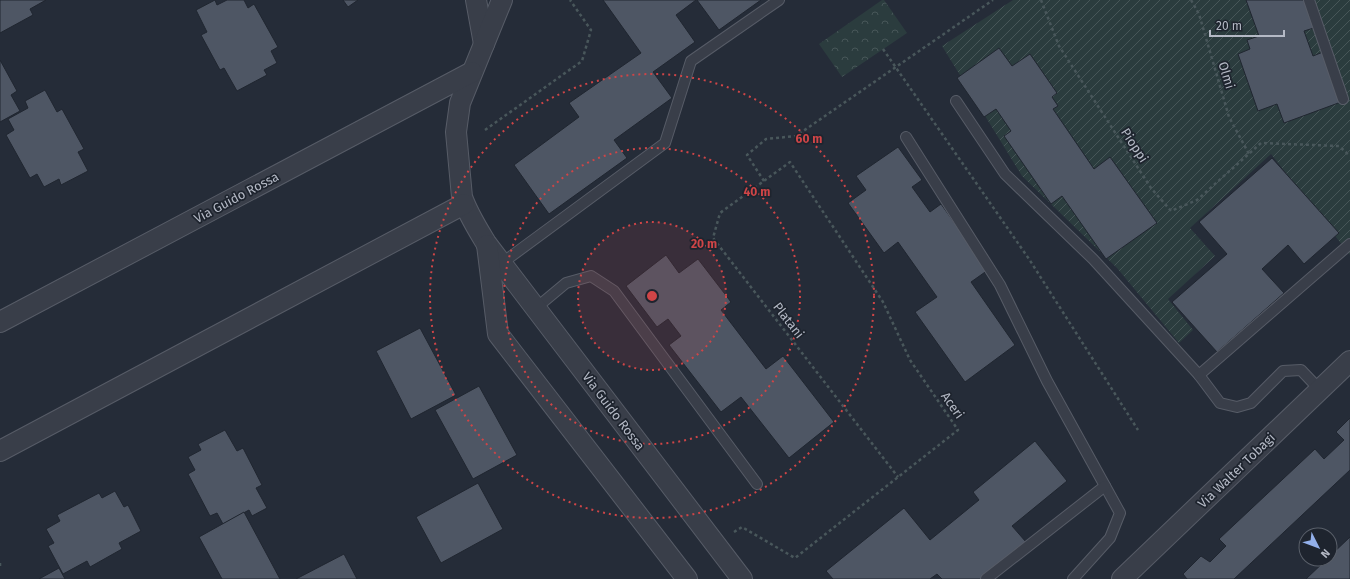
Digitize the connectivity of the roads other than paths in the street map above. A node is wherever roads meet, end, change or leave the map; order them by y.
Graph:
1 (476, 0) edge
2 (502, 0) edge
3 (779, 0) edge
4 (1310, 0) edge
5 (484, 44) junction
6 (472, 72) junction
7 (1343, 99) dead end
8 (956, 101) dead end
9 (906, 137) dead end
10 (464, 204) junction
11 (486, 243) junction
12 (1350, 244) edge
13 (502, 263) junction
14 (536, 308) junction
15 (0, 322) edge
16 (1350, 361) edge
17 (1199, 375) junction
18 (1320, 390) junction
19 (0, 451) edge
20 (757, 484) dead end
21 (1105, 486) junction
22 (687, 579) edge
23 (742, 579) edge
24 (986, 579) edge
25 (1073, 579) edge
26 (1122, 579) edge

1 - 5 street
2 - 5 street, Via Guido Rossa
3 - 13 lane
4 - 7 lane
5 - 6 street, Via Guido Rossa
6 - 10 street, Via Guido Rossa
6 - 15 street, Via Guido Rossa
8 - 17 lane
9 - 21 lane
10 - 11 street, Via Guido Rossa
10 - 19 street
11 - 13 street, Via Guido Rossa
11 - 22 street, Via Guido Rossa
12 - 17 lane
13 - 14 street, Via Guido Rossa
14 - 20 lane
14 - 23 street, Via Guido Rossa
16 - 18 street, Via Walter Tobagi
17 - 18 lane
18 - 26 street, Via Walter Tobagi
21 - 24 lane
21 - 25 lane

